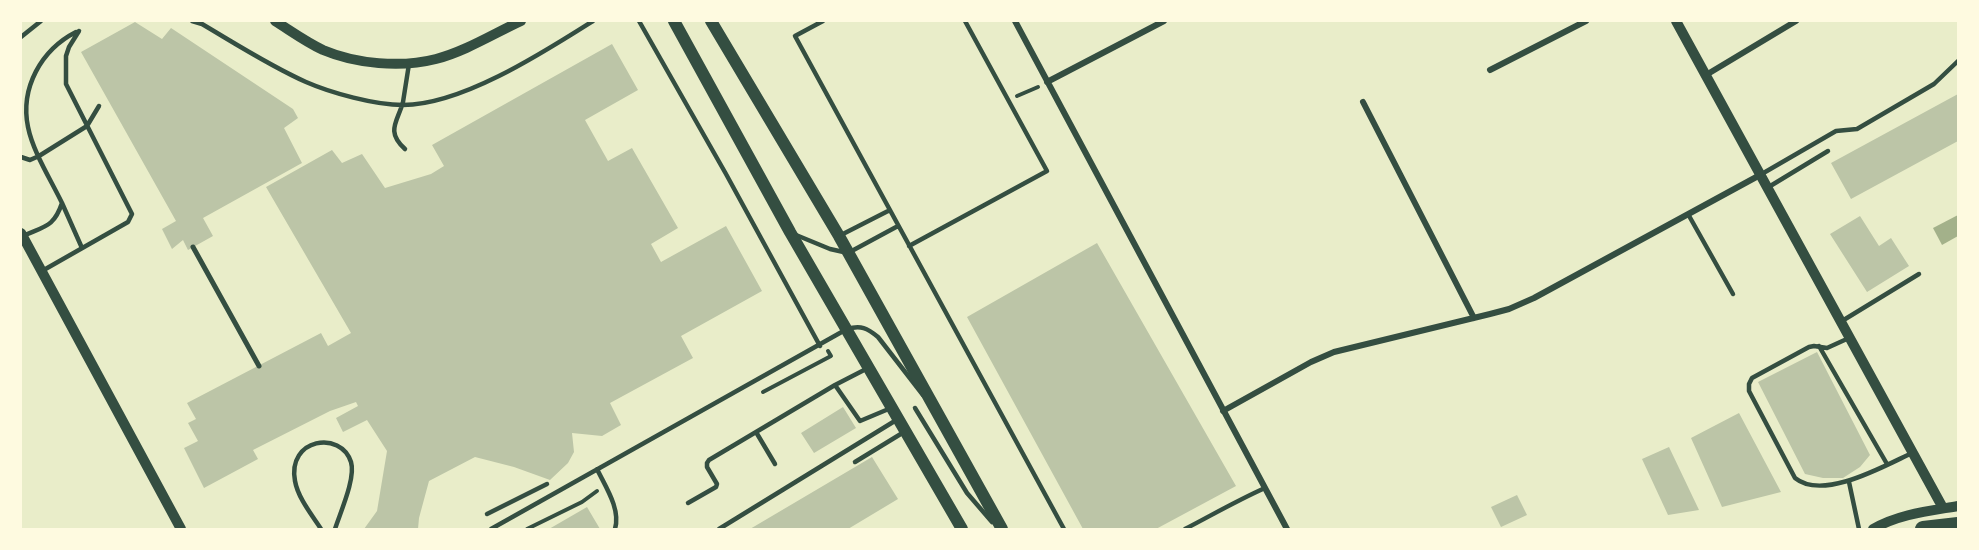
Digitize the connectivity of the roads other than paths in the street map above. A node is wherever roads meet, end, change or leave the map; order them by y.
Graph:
1 (41, 21) edge
2 (192, 21) edge
3 (275, 21) edge
4 (505, 21) edge
5 (521, 21) edge
6 (593, 21) edge
7 (639, 21) edge
8 (674, 21) edge
9 (711, 21) edge
10 (823, 21) edge
11 (965, 21) edge
12 (1015, 21) edge
13 (1164, 21) edge
14 (1586, 21) edge
15 (1676, 21) edge
16 (1796, 21) edge
17 (21, 38) edge
18 (485, 38) junction
19 (1958, 61) edge
20 (410, 63) junction
21 (1490, 70) dead end
22 (1706, 75) junction
23 (1047, 82) junction
24 (1363, 102) dead end
25 (402, 105) junction
26 (99, 106) dead end
27 (87, 126) junction
28 (405, 149) dead end
29 (1828, 151) dead end
30 (39, 156) junction
31 (21, 157) edge
32 (1760, 175) junction
33 (1767, 188) junction
34 (62, 203) junction
35 (890, 210) junction
36 (1688, 214) junction
37 (898, 226) junction
38 (790, 232) junction
39 (22, 235) edge
40 (839, 236) junction
41 (909, 246) junction
42 (193, 247) dead end
43 (82, 248) junction
44 (848, 253) junction
45 (42, 271) junction
46 (1919, 274) dead end
47 (1733, 294) dead end
48 (1474, 318) junction
49 (1840, 322) junction
50 (847, 329) junction
51 (1849, 338) junction
52 (820, 346) junction
53 (1819, 346) junction
54 (259, 366) dead end
55 (868, 368) junction
56 (835, 385) junction
57 (891, 408) junction
58 (915, 408) dead end
59 (936, 410) junction
60 (1223, 411) junction
61 (898, 419) junction
62 (905, 431) junction
63 (756, 432) junction
64 (1912, 453) junction
65 (855, 462) dead end
66 (776, 464) dead end
67 (1887, 464) junction
68 (597, 469) junction
69 (1849, 482) junction
70 (547, 484) dead end
71 (1265, 488) junction
72 (688, 503) dead end
73 (1958, 506) edge
74 (1943, 508) junction
75 (487, 514) dead end
76 (1958, 525) edge
77 (181, 529) edge
78 (321, 529) edge
79 (335, 529) edge
80 (491, 529) edge
81 (615, 529) edge
82 (719, 529) edge
83 (962, 529) edge
84 (1000, 529) edge
85 (1064, 529) edge
86 (1185, 529) edge
87 (1287, 529) edge
88 (1859, 529) edge
89 (1874, 529) edge
90 (1923, 529) edge

1 - 17 lane
2 - 25 lane
3 - 20 street
4 - 18 street
5 - 18 street
6 - 25 lane
7 - 52 lane
8 - 38 main road
9 - 40 main road
10 - 35 lane
11 - 41 lane
12 - 23 street
13 - 23 street
14 - 21 street
15 - 22 street
16 - 22 street
18 - 20 street
19 - 32 lane
20 - 25 lane
22 - 32 street
23 - 60 street
24 - 48 street
25 - 28 lane
26 - 27 lane
27 - 30 lane
27 - 30 lane
27 - 43 lane
29 - 33 lane
30 - 31 lane
30 - 34 lane
32 - 33 street
32 - 36 street
33 - 49 street
34 - 39 lane
34 - 43 lane
35 - 37 lane
35 - 40 lane
36 - 47 lane
36 - 48 street
37 - 41 lane
37 - 44 lane
38 - 44 lane
38 - 50 main road
39 - 45 street
40 - 44 main road
41 - 85 lane
42 - 54 street
43 - 45 lane
44 - 59 main road
45 - 77 street
46 - 49 lane
48 - 60 street
49 - 51 street
50 - 52 lane
50 - 55 main road
50 - 59 lane
51 - 53 lane
51 - 64 street
52 - 68 lane
53 - 67 lane
53 - 69 lane
55 - 56 lane
55 - 57 main road
56 - 57 lane
56 - 63 lane
57 - 61 main road
58 - 84 lane
59 - 84 main road
60 - 71 street
61 - 62 main road
61 - 82 lane
62 - 65 lane
62 - 83 main road
63 - 66 lane
63 - 72 lane
64 - 67 lane
64 - 74 street
67 - 69 lane
68 - 80 lane
68 - 81 lane
69 - 88 lane
70 - 75 lane
71 - 86 lane
71 - 87 street
73 - 74 street
74 - 89 street
76 - 90 highway
78 - 79 lane

